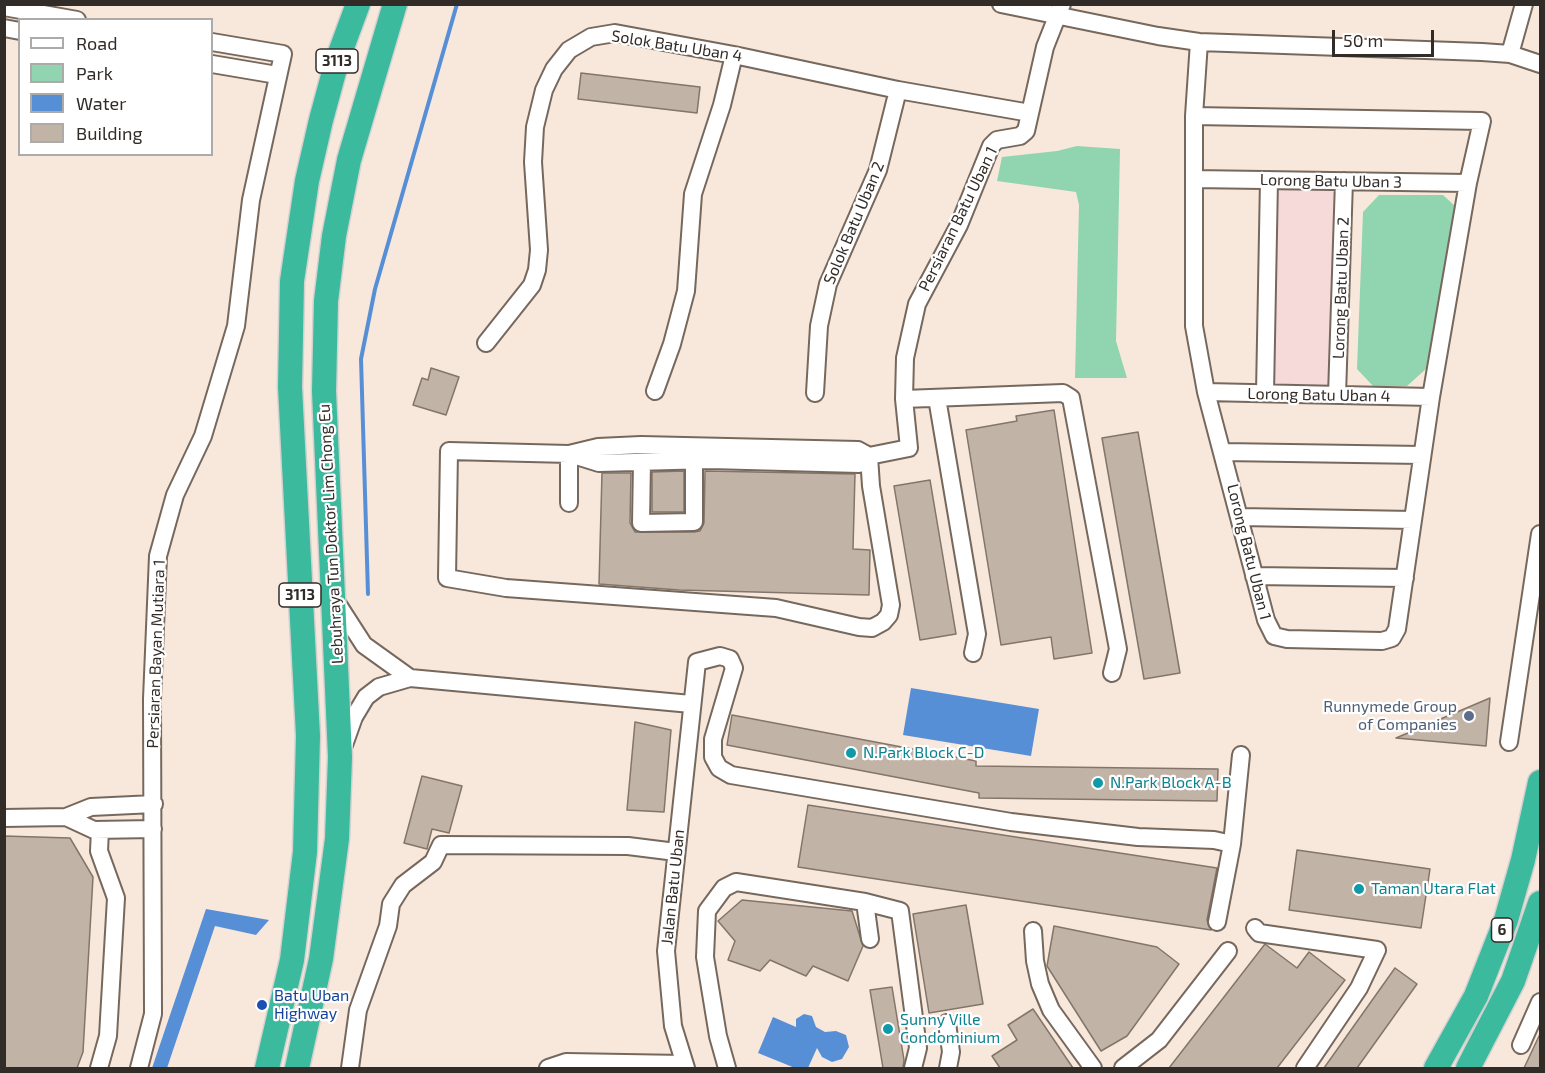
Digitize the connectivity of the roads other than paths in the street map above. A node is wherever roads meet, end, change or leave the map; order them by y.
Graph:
1 (358, 4) edge
2 (394, 4) edge
3 (408, 4) edge
4 (1000, 4) edge
5 (1524, 4) edge
6 (4, 7) edge
7 (1059, 10) edge
8 (66, 18) edge
9 (386, 30) junction
10 (213, 42) edge
11 (1198, 42) junction
12 (1510, 54) junction
13 (734, 55) junction
14 (213, 64) edge
15 (1540, 64) edge
16 (277, 75) junction
17 (898, 90) junction
18 (1030, 113) junction
19 (1194, 116) junction
20 (1194, 179) junction
21 (1269, 180) junction
22 (1344, 182) junction
23 (1468, 183) junction
24 (486, 343) dead end
25 (655, 391) dead end
26 (1206, 392) junction
27 (815, 393) dead end
28 (1265, 393) junction
29 (1338, 395) junction
30 (937, 398) junction
31 (1431, 398) junction
32 (904, 399) junction
33 (1223, 452) junction
34 (569, 454) junction
35 (1422, 455) junction
36 (869, 456) junction
37 (694, 461) junction
38 (642, 462) junction
39 (568, 504) dead end
40 (1240, 517) junction
41 (1413, 520) junction
42 (1540, 534) edge
43 (1254, 576) junction
44 (1405, 578) junction
45 (334, 599) junction
46 (973, 653) dead end
47 (1112, 673) dead end
48 (410, 678) junction
49 (691, 704) junction
50 (1509, 742) dead end
51 (1241, 755) dead end
52 (340, 758) junction
53 (1540, 782) edge
54 (154, 804) junction
55 (66, 817) junction
56 (4, 818) edge
57 (153, 829) junction
58 (100, 830) junction
59 (1232, 844) junction
60 (676, 852) junction
61 (865, 902) junction
62 (1540, 903) edge
63 (1217, 922) dead end
64 (1254, 928) dead end
65 (1034, 931) dead end
66 (870, 939) dead end
67 (1228, 951) dead end
68 (1540, 1002) edge
69 (947, 1023) dead end
70 (1521, 1045) dead end
71 (685, 1066) edge
72 (99, 1068) edge
73 (139, 1068) edge
74 (267, 1068) edge
75 (297, 1068) edge
76 (350, 1068) edge
77 (548, 1068) edge
78 (727, 1068) edge
79 (914, 1068) edge
80 (948, 1068) edge
81 (1093, 1068) edge
82 (1123, 1068) edge
83 (1305, 1068) edge
84 (1436, 1068) edge
85 (1468, 1068) edge

1 - 74 highway, Lebuhraya Tun Doktor Lim Chong Eu / 3113
2 - 9 highway, Lebuhraya Tun Doktor Lim Chong Eu / 3113
3 - 9 highway
4 - 7 street
5 - 12 street
6 - 8 street
7 - 11 street
7 - 18 street, Persiaran Batu Uban 1
9 - 45 highway, Lebuhraya Tun Doktor Lim Chong Eu / 3113
10 - 16 street, Persiaran Bayan Mutiara 1
11 - 12 street
11 - 19 street, Lorong Batu Uban 1
12 - 15 street
13 - 17 street, Solok Batu Uban 4
13 - 24 street, Solok Batu Uban 4
13 - 25 street
14 - 16 street
16 - 54 street, Persiaran Bayan Mutiara 1
17 - 18 street, Solok Batu Uban 4
17 - 27 street, Solok Batu Uban 2
18 - 32 street, Persiaran Batu Uban 1
19 - 20 street, Lorong Batu Uban 1
19 - 23 street, Lorong Batu Uban 1
20 - 21 street, Lorong Batu Uban 3
20 - 26 street, Lorong Batu Uban 1
21 - 22 street, Lorong Batu Uban 3
21 - 28 street
22 - 23 street, Lorong Batu Uban 3
22 - 29 street, Lorong Batu Uban 2
23 - 31 street, Lorong Batu Uban 1
26 - 28 street, Lorong Batu Uban 4
26 - 33 street, Lorong Batu Uban 1
28 - 29 street, Lorong Batu Uban 4
29 - 31 street, Lorong Batu Uban 4
30 - 32 street
30 - 46 street
30 - 47 street
31 - 35 street, Lorong Batu Uban 1
32 - 36 street, Persiaran Batu Uban 1
33 - 35 street
33 - 40 street, Lorong Batu Uban 1
34 - 36 street
34 - 36 street
34 - 38 street
34 - 39 street
35 - 41 street, Lorong Batu Uban 1
36 - 37 street
37 - 38 street
37 - 38 street
40 - 41 street
40 - 43 street, Lorong Batu Uban 1
41 - 44 street, Lorong Batu Uban 1
42 - 50 street
43 - 44 street
43 - 44 street, Lorong Batu Uban 1
45 - 48 street
45 - 52 highway, Lebuhraya Tun Doktor Lim Chong Eu / 3113
48 - 49 street
48 - 52 street
49 - 59 street, Jalan Batu Uban
49 - 60 street, Jalan Batu Uban
51 - 59 street
52 - 75 highway, Lebuhraya Tun Doktor Lim Chong Eu / 3113
53 - 84 highway, 6
54 - 55 street
54 - 57 street, Persiaran Bayan Mutiara 1
55 - 56 street
55 - 58 street
57 - 58 street
57 - 73 street, Persiaran Bayan Mutiara 1
58 - 72 street
59 - 63 street
60 - 71 street, Jalan Batu Uban
60 - 76 street
61 - 66 street
61 - 78 street
61 - 79 street
62 - 85 highway, 6
64 - 83 street
65 - 81 street
67 - 82 street
68 - 70 street
69 - 80 street
71 - 77 street

